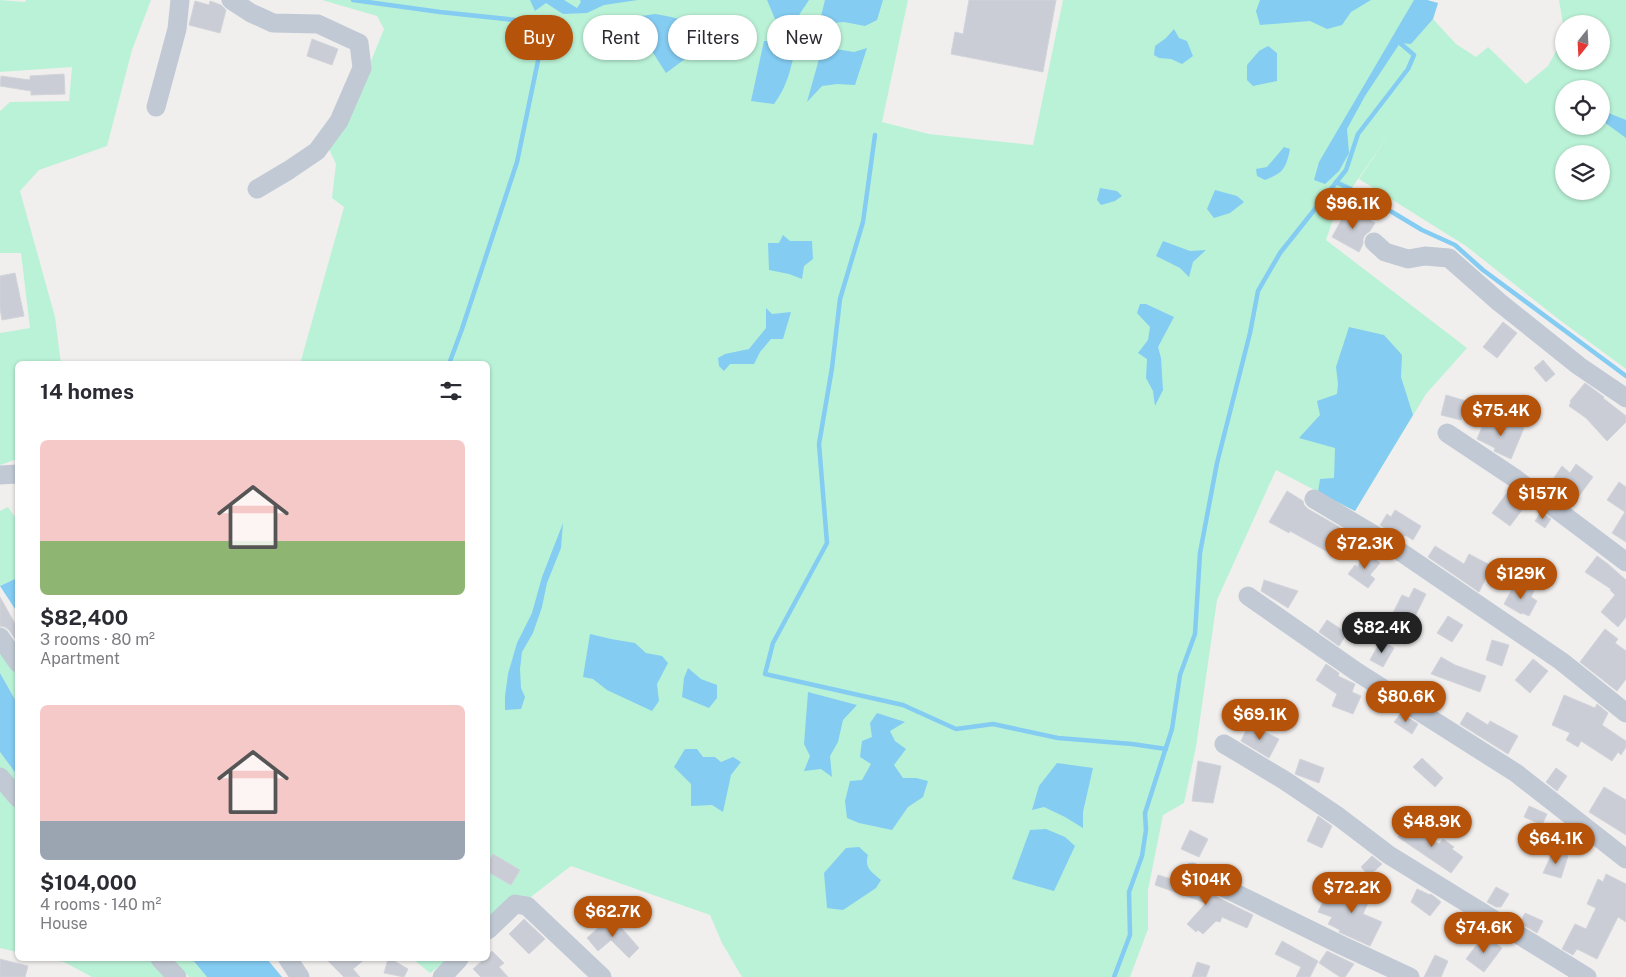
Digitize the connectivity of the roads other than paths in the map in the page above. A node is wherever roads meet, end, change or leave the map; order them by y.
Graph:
1 (180, 0) edge
2 (231, 0) edge
3 (156, 107) dead end
4 (257, 189) dead end
5 (1374, 242) dead end
6 (1626, 398) edge
7 (1447, 433) dead end
8 (15, 474) edge
9 (0, 475) edge
10 (1314, 499) dead end
11 (1626, 562) edge
12 (1248, 596) dead end
13 (0, 637) edge
14 (15, 659) edge
15 (1626, 713) edge
16 (1224, 744) dead end
17 (0, 777) edge
18 (15, 794) edge
19 (1626, 859) edge
20 (1192, 872) dead end
21 (490, 928) edge
22 (162, 961) edge
23 (289, 961) edge
24 (457, 961) edge
25 (446, 976) edge
26 (177, 977) edge
27 (300, 977) edge
28 (602, 977) edge
29 (1410, 977) edge
30 (1587, 977) edge

1 - 3 street
2 - 4 street
5 - 6 street
7 - 11 street
8 - 9 street
10 - 15 street
12 - 19 street
13 - 14 street
16 - 30 street
17 - 18 street
20 - 29 street
21 - 28 street
22 - 26 street
23 - 27 street
24 - 25 street

